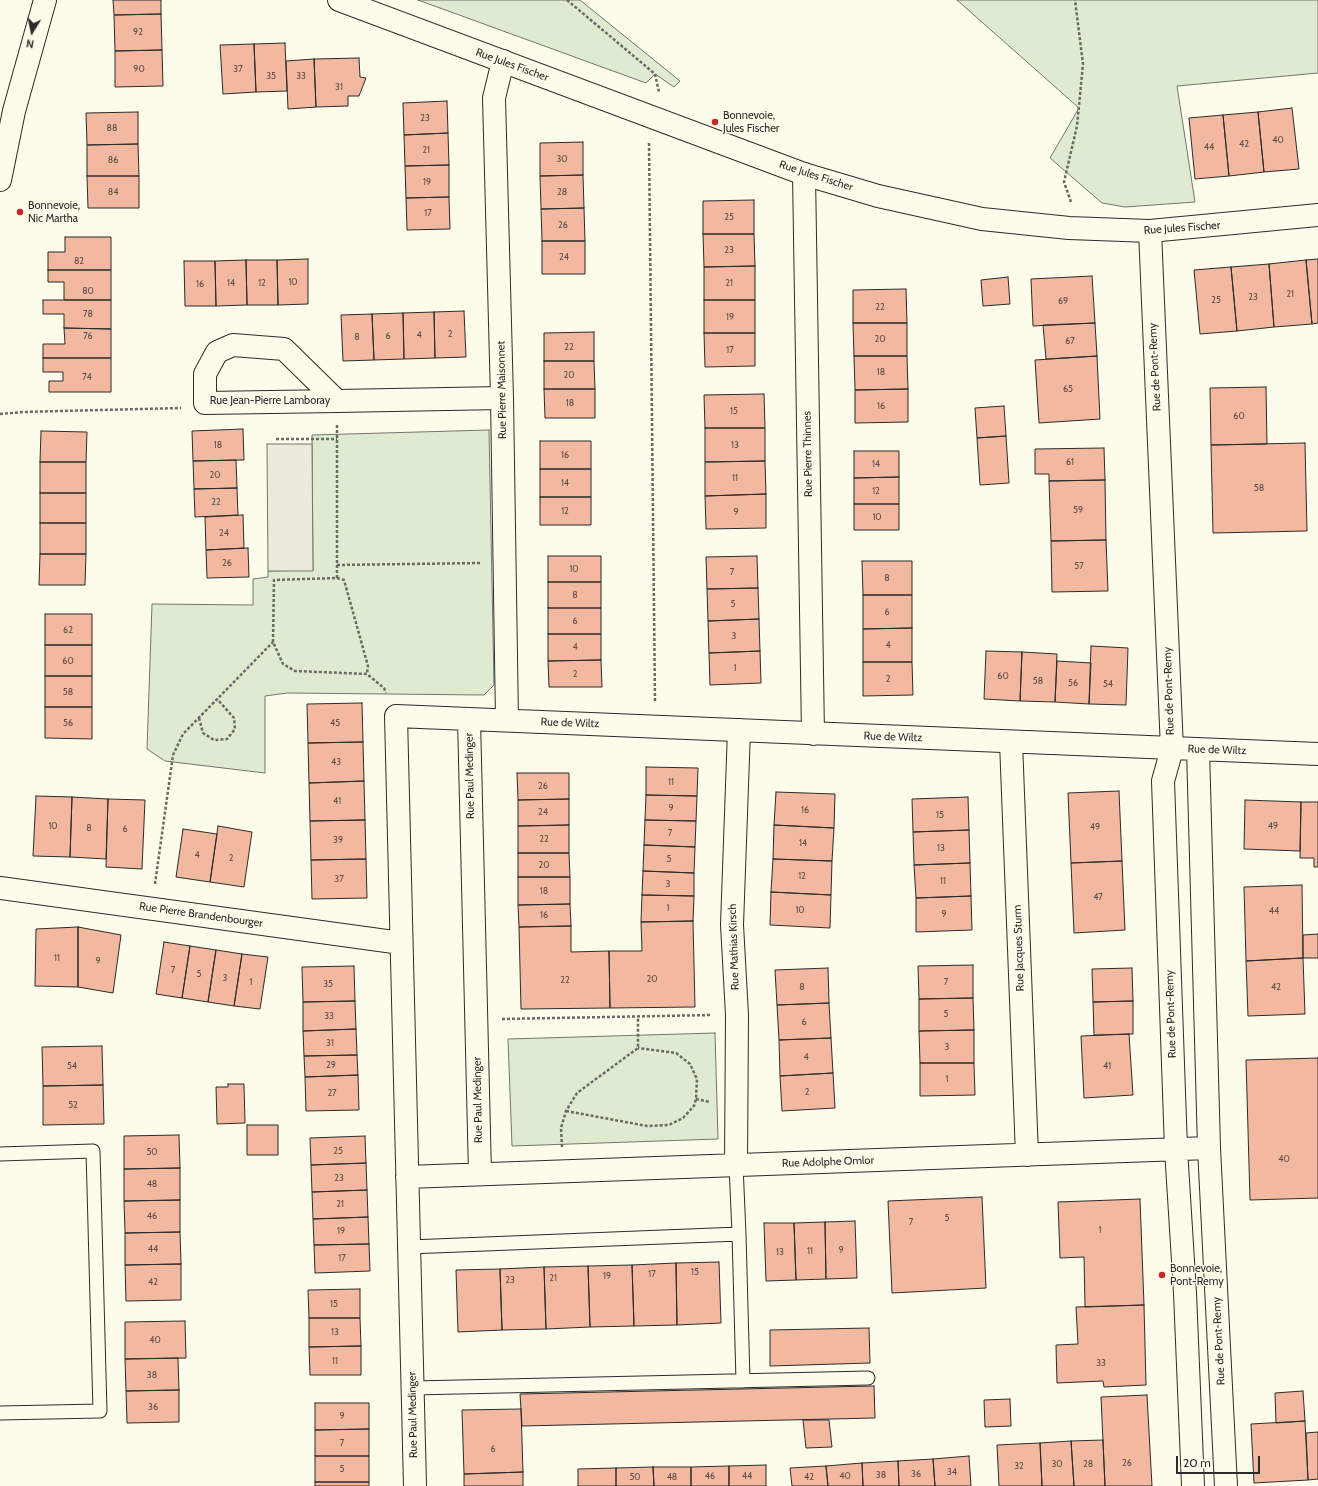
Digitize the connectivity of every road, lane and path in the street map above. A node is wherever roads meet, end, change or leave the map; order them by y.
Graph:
1 (45, 0) edge
2 (339, 0) edge
3 (567, 0) edge
4 (1075, 0) edge
5 (503, 61) junction
6 (657, 119) junction
7 (804, 174) junction
8 (0, 180) edge
9 (1318, 216) edge
10 (1069, 228) junction
11 (1150, 232) junction
12 (502, 398) junction
13 (337, 401) junction
14 (205, 403) junction
15 (0, 414) edge
16 (337, 439) junction
17 (276, 440) dead end
18 (505, 562) junction
19 (337, 565) junction
20 (337, 578) junction
21 (272, 642) junction
22 (368, 674) junction
23 (217, 699) junction
24 (396, 716) junction
25 (198, 718) junction
26 (469, 719) junction
27 (507, 720) junction
28 (656, 727) junction
29 (739, 730) junction
30 (813, 734) junction
31 (1010, 742) junction
32 (1172, 749) junction
33 (1198, 749) junction
34 (1318, 754) edge
35 (0, 888) edge
36 (151, 908) junction
37 (402, 942) junction
38 (737, 1014) junction
39 (638, 1016) junction
40 (476, 1020) junction
41 (638, 1048) junction
42 (566, 1111) junction
43 (1209, 1148) junction
44 (1176, 1149) junction
45 (0, 1154) edge
46 (1027, 1155) junction
47 (736, 1165) junction
48 (564, 1171) junction
49 (480, 1174) junction
50 (408, 1177) junction
51 (739, 1234) junction
52 (409, 1247) junction
53 (868, 1378) dead end
54 (743, 1381) junction
55 (412, 1388) junction
56 (0, 1413) edge
57 (415, 1486) edge
58 (1194, 1486) edge
59 (1226, 1486) edge

1 - 8 street
2 - 5 street, Rue Jules Fischer
3 - 6 path
4 - 10 path
5 - 6 street, Rue Jules Fischer
5 - 12 street, Rue Pierre Maisonnet
6 - 7 street, Rue Jules Fischer
6 - 28 path
7 - 10 street, Rue Jules Fischer
7 - 30 street, Rue Pierre Thinnes
9 - 11 street, Rue Jules Fischer
10 - 11 street, Rue Jules Fischer
11 - 32 street, Rue de Pont-Remy
12 - 13 street, Rue Jean-Pierre Lamboray
12 - 18 street, Rue Pierre Maisonnet
13 - 14 street, Rue Jean-Pierre Lamboray
13 - 14 street, Rue Jean-Pierre Lamboray
13 - 16 path
14 - 15 path
16 - 17 path
16 - 19 path
18 - 19 path
18 - 27 street, Rue Pierre Maisonnet
19 - 20 path
20 - 21 path
20 - 22 path
21 - 22 path
21 - 23 path
22 - 24 path
23 - 25 path
23 - 25 path
24 - 26 street, Rue Paul Medinger
24 - 37 street, Rue Paul Medinger
25 - 36 path
26 - 27 street, Rue de Wiltz
26 - 40 street, Rue Paul Medinger
27 - 28 street, Rue de Wiltz
28 - 29 street, Rue de Wiltz
29 - 30 street, Rue de Wiltz
29 - 38 street, Rue Mathias Kirsch
30 - 31 street, Rue de Wiltz
31 - 32 street, Rue de Wiltz
31 - 46 street, Rue Jacques Sturm
32 - 33 street, Rue de Wiltz
32 - 44 street, Rue de Pont-Remy
33 - 34 street, Rue de Wiltz
33 - 43 street, Rue de Pont-Remy
35 - 36 street, Rue Pierre Brandenbourger
36 - 37 street, Rue Pierre Brandenbourger
37 - 50 street, Rue Paul Medinger
38 - 39 path
38 - 47 street, Rue Mathias Kirsch
39 - 40 path
39 - 41 path
40 - 49 street, Rue Paul Medinger
41 - 42 path
41 - 42 path
42 - 48 path
43 - 44 street
43 - 59 street, Rue de Pont-Remy
44 - 46 street, Rue Adolphe Omlor
44 - 58 street, Rue de Pont-Remy
45 - 56 lane
46 - 47 street, Rue Adolphe Omlor
47 - 48 street, Rue Adolphe Omlor
47 - 51 lane
48 - 49 street, Rue Adolphe Omlor
49 - 50 street
50 - 52 street, Rue Paul Medinger
51 - 52 lane
51 - 54 lane
52 - 55 street, Rue Paul Medinger
53 - 54 lane
54 - 55 lane
55 - 57 street, Rue Paul Medinger

